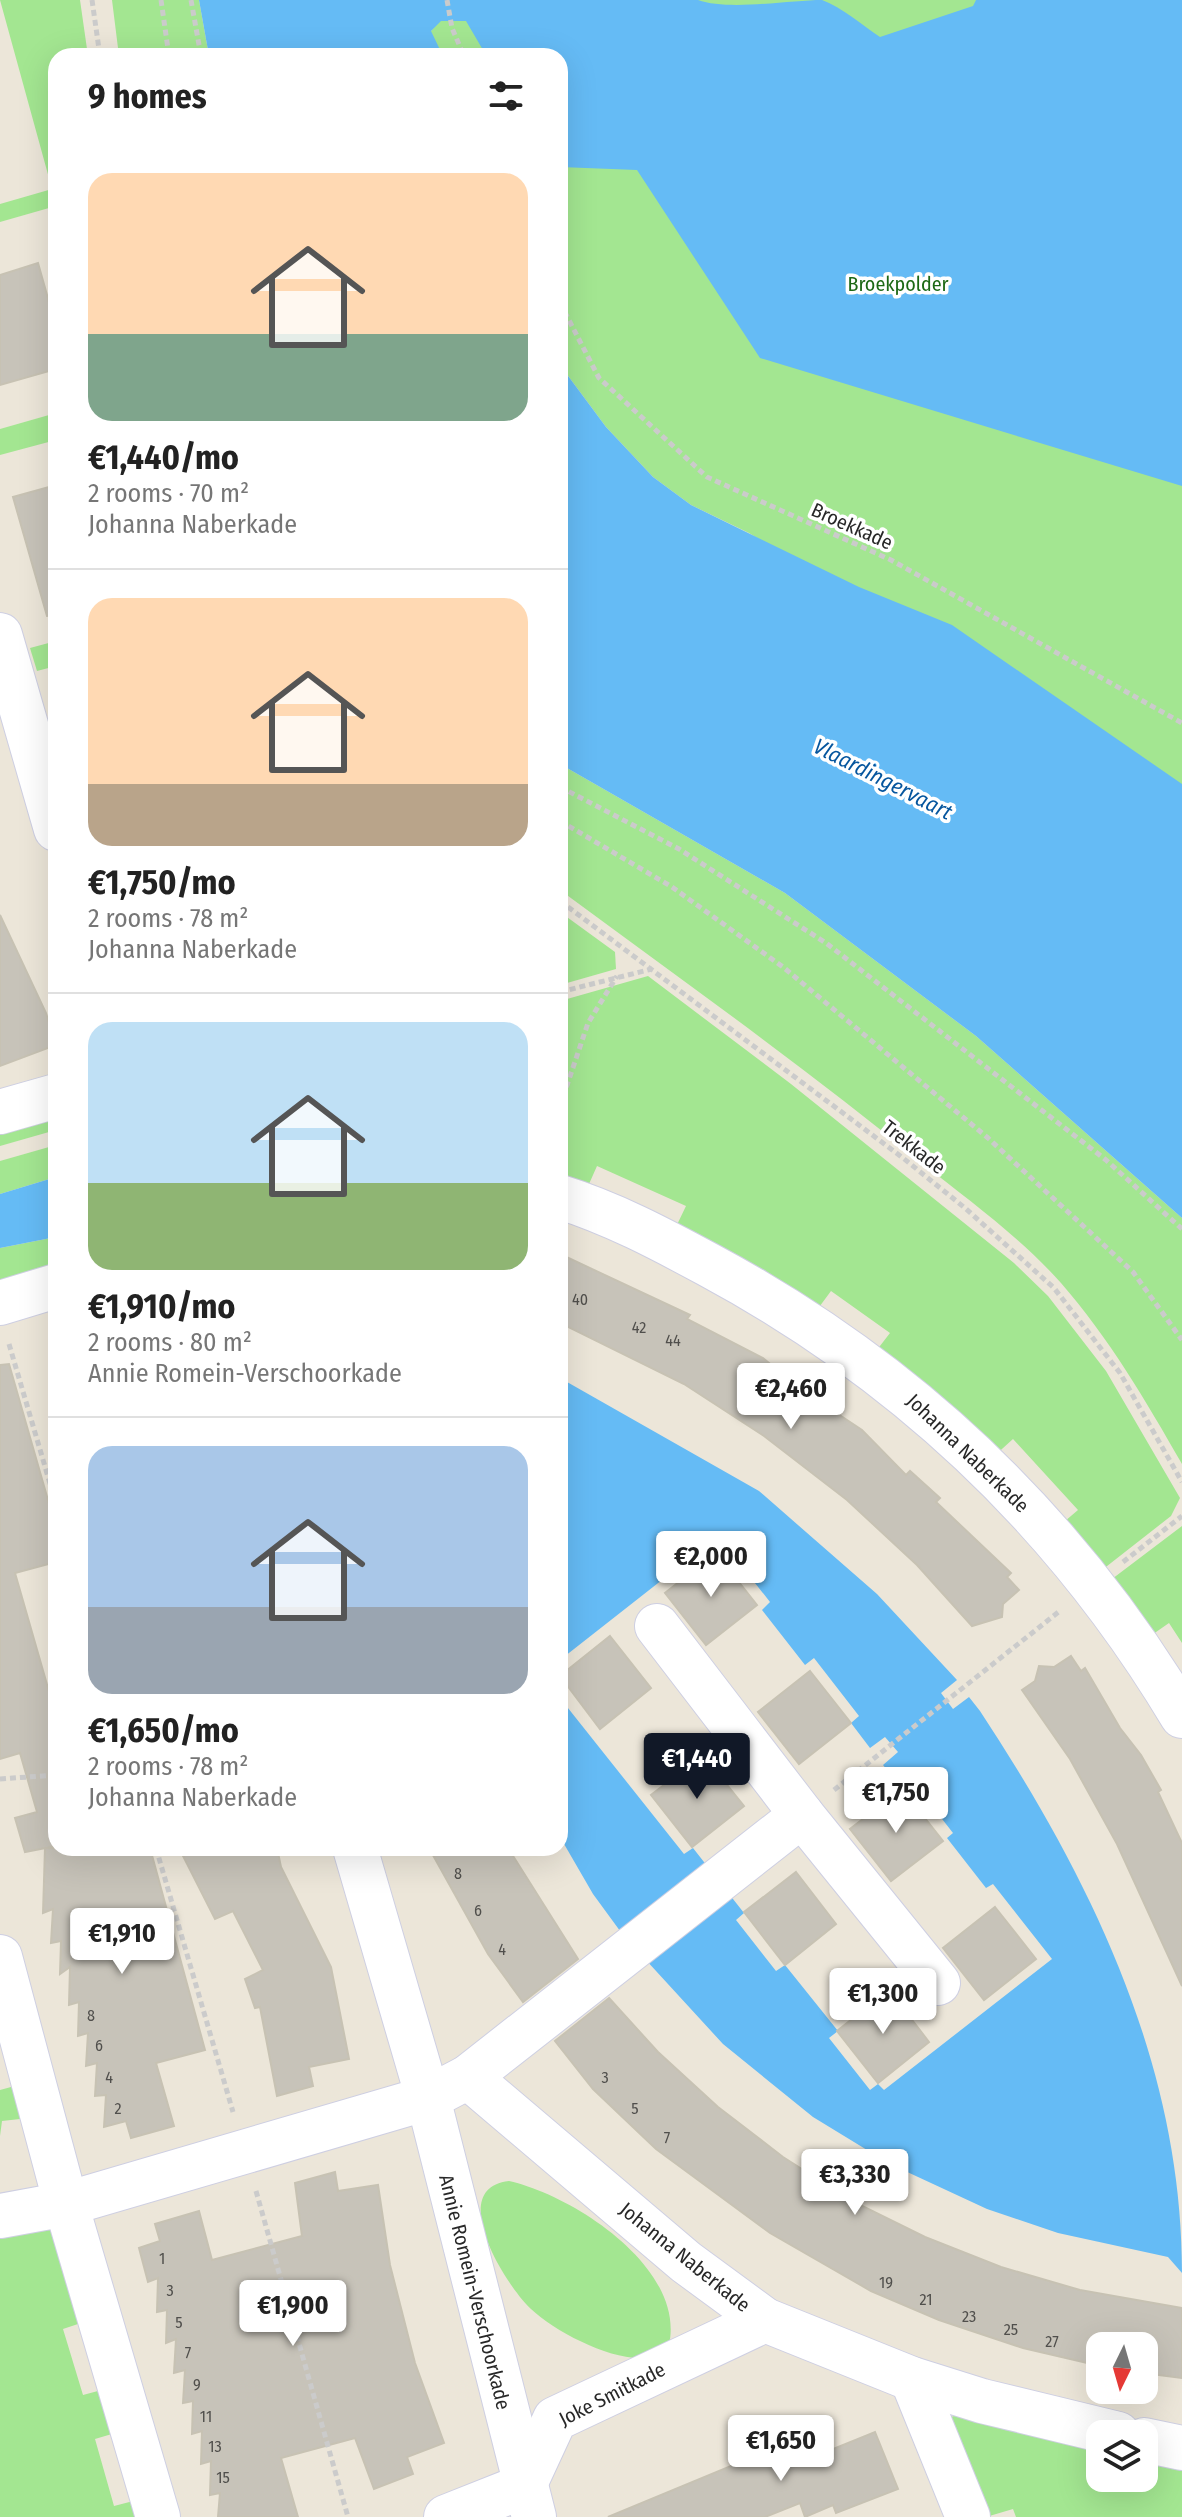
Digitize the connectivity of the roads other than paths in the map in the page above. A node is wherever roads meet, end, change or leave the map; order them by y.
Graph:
1 (0, 635) edge
2 (48, 801) edge
3 (48, 1098) edge
4 (0, 1112) edge
5 (568, 1200) edge
6 (48, 1292) edge
7 (4, 1322) edge
8 (657, 1626) dead end
9 (1182, 1716) edge
10 (802, 1815) junction
11 (357, 1856) edge
12 (0, 1957) edge
13 (938, 1983) dead end
14 (468, 2077) junction
15 (428, 2098) junction
16 (66, 2204) junction
17 (0, 2216) edge
18 (765, 2320) junction
19 (912, 2379) junction
20 (1086, 2426) edge
21 (1158, 2443) edge
22 (1182, 2448) edge
23 (529, 2501) edge
24 (158, 2517) edge
25 (446, 2517) edge
26 (968, 2517) edge

1 - 2 street
3 - 4 street
5 - 9 street, Johanna Naberkade
6 - 7 street
8 - 10 street
10 - 13 street
10 - 14 street
11 - 15 street, Annie Romein-Verschoorkade
12 - 16 street
14 - 15 street
14 - 18 street, Johanna Naberkade
15 - 16 street
15 - 23 street, Annie Romein-Verschoorkade
16 - 17 street
16 - 24 street
18 - 19 street, Johanna Naberkade
18 - 23 street, Joke Smitkade
19 - 20 street, Johanna Naberkade
19 - 26 street
21 - 22 street
23 - 25 street

